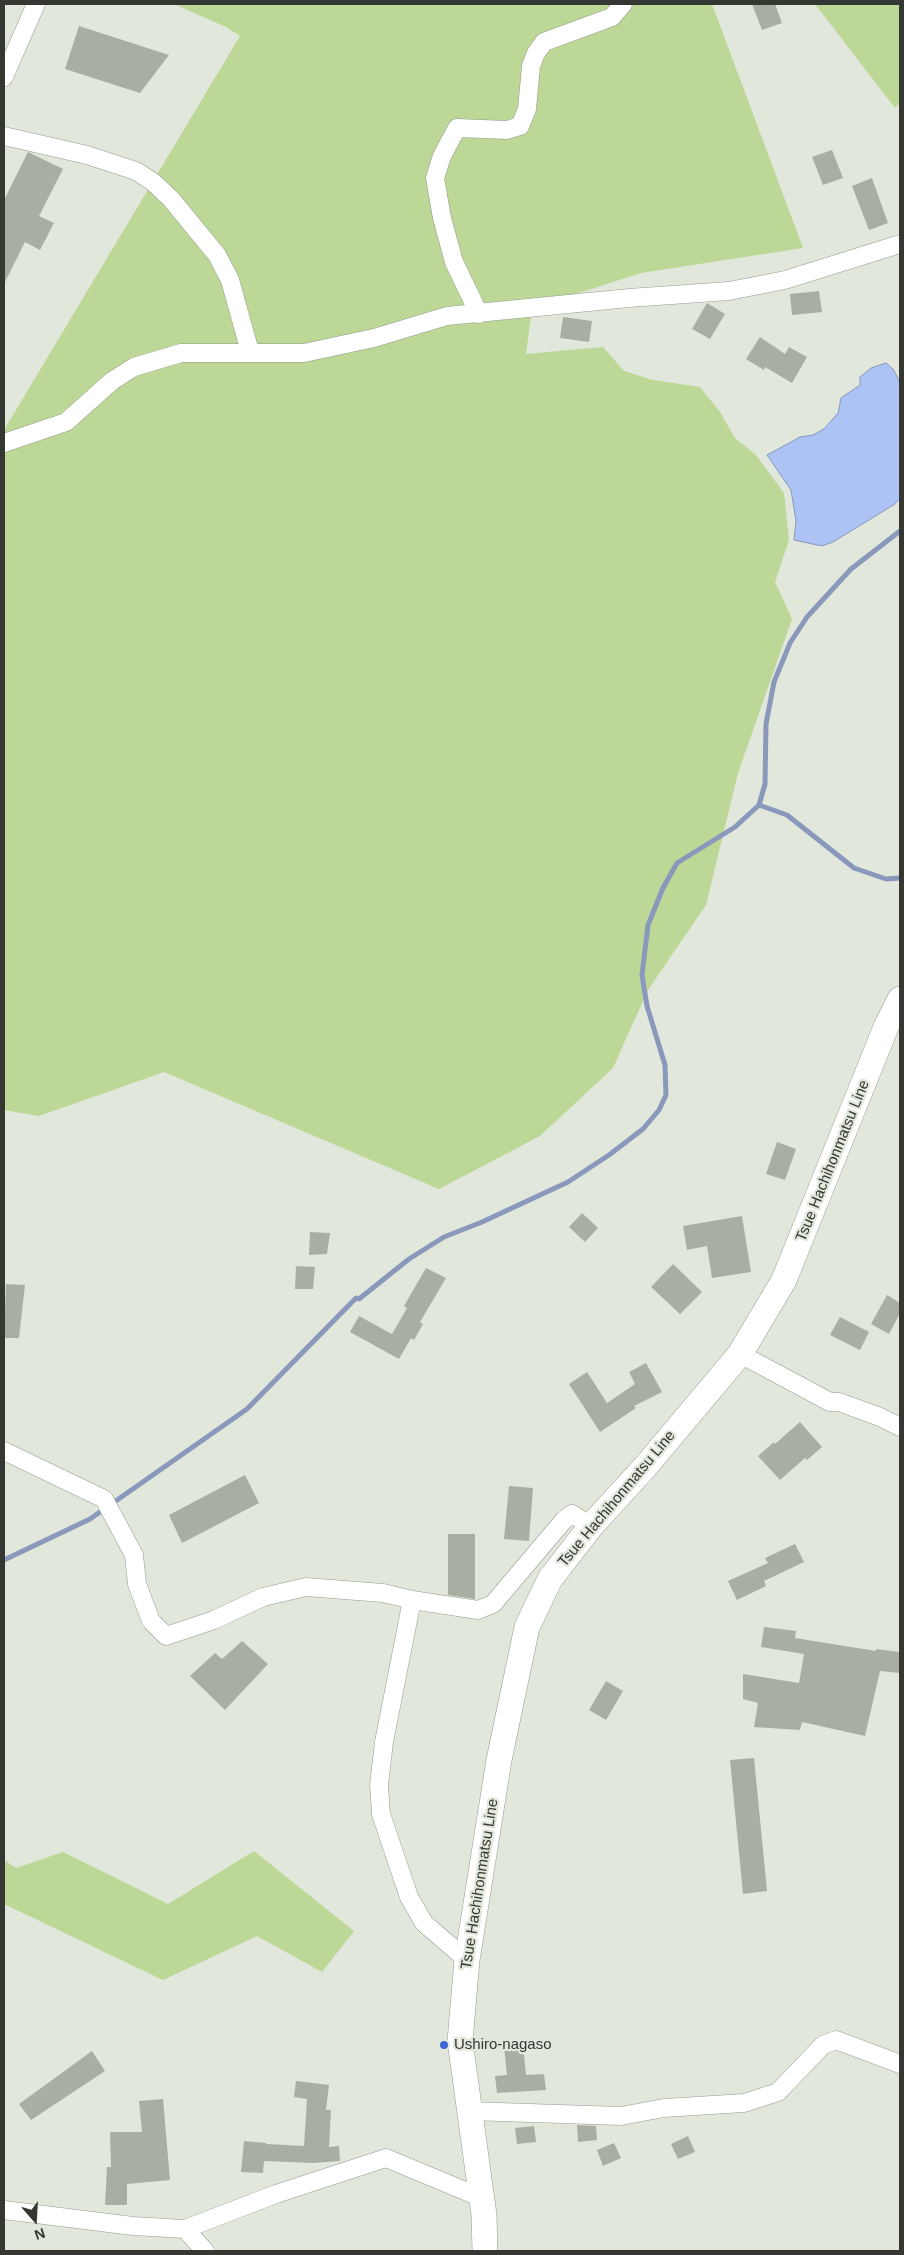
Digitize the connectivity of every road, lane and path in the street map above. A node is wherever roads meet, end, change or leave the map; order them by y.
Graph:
1 (36, 4) edge
2 (622, 4) edge
3 (4, 77) edge
4 (4, 136) edge
5 (900, 244) edge
6 (479, 314) junction
7 (250, 352) junction
8 (4, 443) edge
9 (900, 999) edge
10 (740, 1354) junction
11 (900, 1427) edge
12 (4, 1451) edge
13 (22, 1461) junction
14 (4, 1468) edge
15 (591, 1526) junction
16 (412, 1600) junction
17 (467, 1960) junction
18 (900, 2064) edge
19 (469, 2111) junction
20 (482, 2198) junction
21 (4, 2210) edge
22 (185, 2228) junction
23 (205, 2251) edge
24 (485, 2251) edge

1 - 3 street
2 - 6 street
4 - 7 street
5 - 6 street
6 - 7 street
7 - 8 street
9 - 10 main road, Tsue Hachihonmatsu Line
10 - 11 street
10 - 15 main road, Tsue Hachihonmatsu Line
12 - 13 street
13 - 14 street
13 - 16 street
15 - 16 street
15 - 17 main road, Tsue Hachihonmatsu Line
16 - 17 street
17 - 19 main road, Tsue Hachihonmatsu Line
18 - 19 street
19 - 20 main road, Tsue Hachihonmatsu Line
20 - 22 street
20 - 24 main road, Tsue Hachihonmatsu Line
21 - 22 street
22 - 23 street

